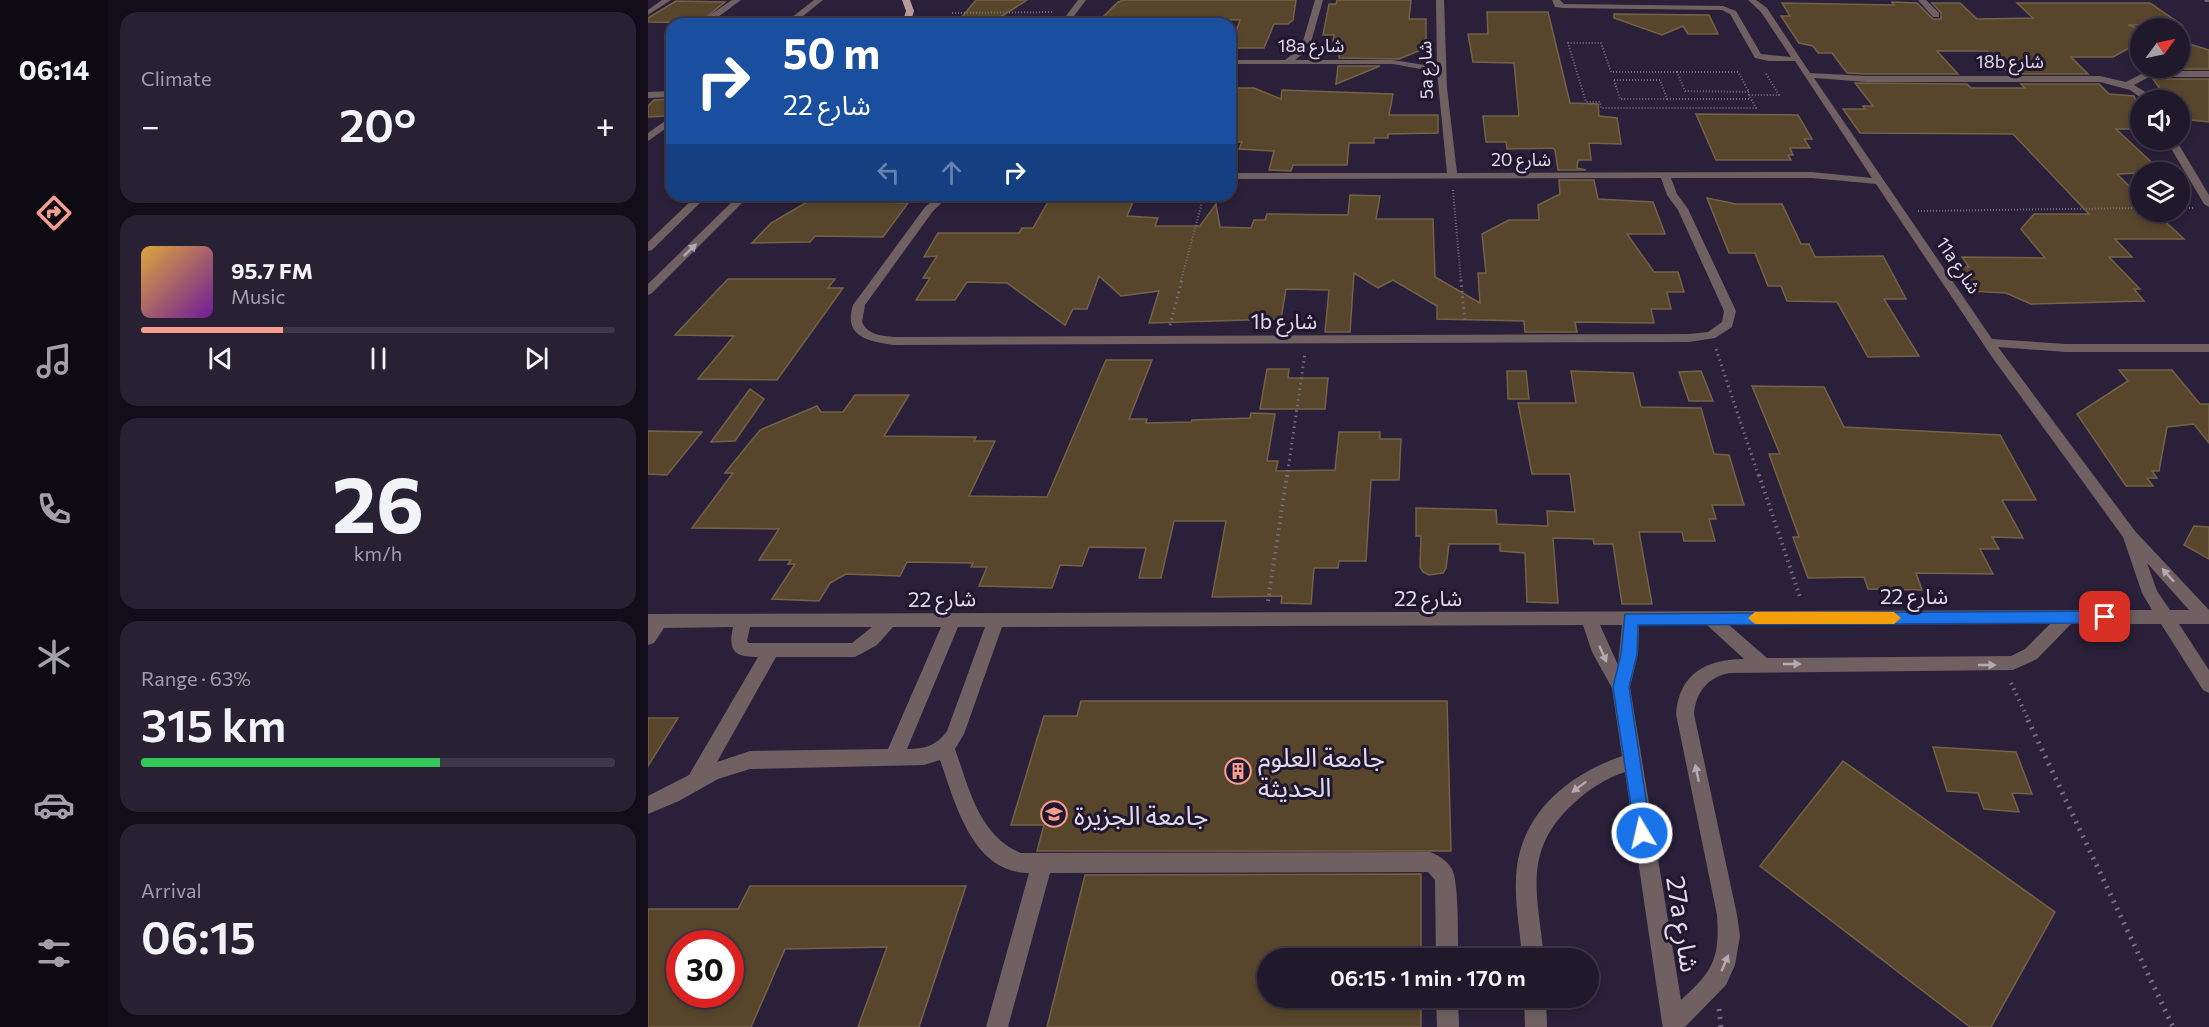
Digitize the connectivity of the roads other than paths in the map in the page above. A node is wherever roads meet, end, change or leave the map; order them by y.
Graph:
1 (667, 0) edge
2 (737, 0) edge
3 (819, 0) edge
4 (906, 0) edge
5 (1082, 0) edge
6 (1320, 0) edge
7 (1440, 0) edge
8 (1556, 0) edge
9 (1752, 0) edge
10 (1922, 0) edge
11 (1763, 5) edge
12 (648, 13) edge
13 (1936, 15) dead end
14 (712, 18) edge
15 (796, 18) edge
16 (908, 18) edge
17 (1068, 18) edge
18 (1306, 46) junction
19 (1431, 56) junction
20 (1797, 59) junction
21 (1288, 61) junction
22 (1236, 62) edge
23 (1323, 62) junction
24 (1393, 62) junction
25 (1440, 70) junction
26 (2209, 74) edge
27 (1811, 80) junction
28 (2126, 86) junction
29 (2136, 90) edge
30 (666, 94) edge
31 (648, 95) edge
32 (666, 124) edge
33 (648, 138) edge
34 (1445, 138) junction
35 (2177, 150) edge
36 (1869, 169) junction
37 (1671, 175) junction
38 (1812, 175) junction
39 (1236, 176) edge
40 (1438, 176) junction
41 (1452, 176) junction
42 (1877, 181) junction
43 (697, 201) edge
44 (741, 201) edge
45 (931, 201) edge
46 (938, 201) edge
47 (2209, 204) edge
48 (929, 209) junction
49 (648, 248) edge
50 (648, 291) edge
51 (2209, 348) edge
52 (1992, 349) junction
53 (2130, 535) junction
54 (2067, 617) junction
55 (2163, 617) junction
56 (2206, 617) edge
57 (1710, 618) junction
58 (1589, 619) junction
59 (1631, 619) junction
60 (996, 620) junction
61 (654, 621) edge
62 (952, 621) junction
63 (743, 622) junction
64 (886, 622) junction
65 (648, 638) edge
66 (771, 650) junction
67 (1762, 664) junction
68 (2209, 684) edge
69 (1621, 687) junction
70 (945, 748) junction
71 (894, 757) junction
72 (1631, 762) junction
73 (696, 781) junction
74 (648, 805) edge
75 (1041, 864) junction
76 (1447, 948) edge
77 (1532, 948) edge
78 (1448, 1008) edge
79 (1535, 1008) edge
80 (1674, 1025) edge
81 (997, 1027) edge
82 (1448, 1027) edge
83 (1536, 1027) edge

1 - 12 street
2 - 14 street
3 - 15 street
4 - 16 main road
5 - 17 street
6 - 18 street
7 - 19 street, 5a شارع
8 - 20 street
9 - 11 street, 11a شارع
10 - 13 street
11 - 20 street, 11a شارع
18 - 21 street
18 - 23 street
19 - 24 street, 18a شارع
19 - 25 street, 5a شارع
20 - 27 street, 11a شارع
21 - 22 street, 18a شارع
21 - 23 street, 18a شارع
23 - 24 street, 18a شارع
24 - 25 street, 18a شارع
25 - 34 street, 5a شارع
26 - 28 street
27 - 28 street, 18b شارع
27 - 36 street, 11a شارع
28 - 29 street, 18b شارع
30 - 31 street
32 - 33 street
34 - 40 street, 5a شارع
34 - 41 street, 5a شارع
35 - 47 street
36 - 38 street, شارع 20
36 - 42 street, 11a شارع
37 - 38 street, شارع 20
37 - 41 street, شارع 20
37 - 48 street, 1b شارع
38 - 42 street, شارع 20
39 - 40 street, شارع 20
40 - 41 street, شارع 20
42 - 52 street, 11a شارع
43 - 49 street
50 -> 44 street
45 - 48 street, 1b شارع
46 - 48 street, 1b شارع
51 - 52 street
52 - 53 street, 11a شارع
53 - 55 street, 11a شارع
56 -> 53 street, 11a شارع
54 - 55 street, شارع 22
54 - 57 street, شارع 22
67 -> 54 street
55 - 56 street, شارع 22
55 - 68 street, 11a شارع
57 - 59 street, شارع 22
57 - 67 street
58 - 59 street, شارع 22
58 - 60 street, شارع 22
58 -> 69 street, 27a شارع
59 - 69 street, 27a شارع
60 - 62 street, شارع 22
60 - 70 street
61 - 63 street, شارع 22
61 - 65 street
62 - 64 street, شارع 22
62 - 71 street
63 - 64 street, شارع 22
63 - 66 street
64 - 66 street
66 - 73 street
80 -> 67 street
69 - 72 street, 27a شارع
70 - 71 street
70 - 75 street
71 - 73 street
72 -> 77 street
72 - 80 street, 27a شارع
73 - 74 street
75 - 76 street
75 - 81 street
78 - 82 street
79 - 83 street

